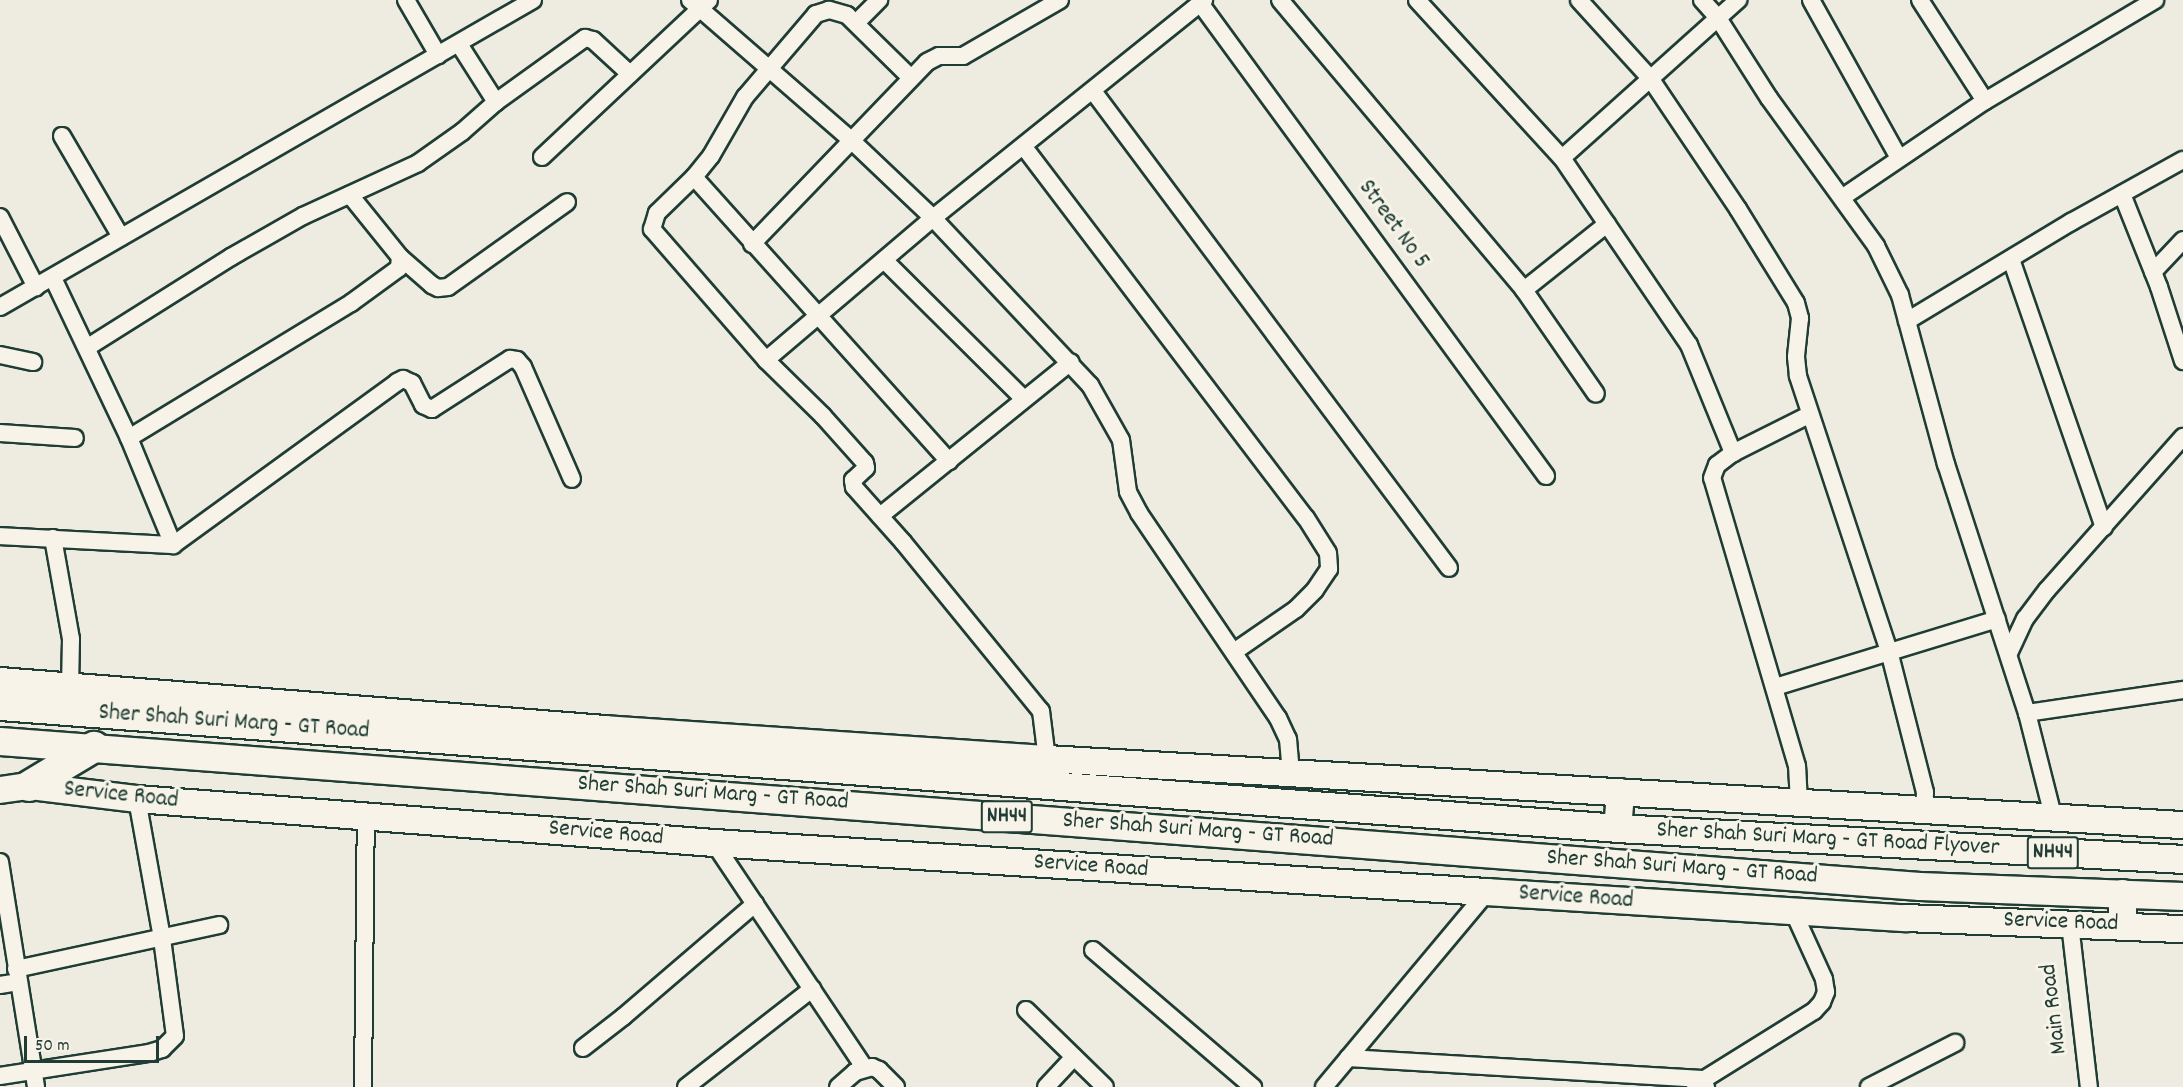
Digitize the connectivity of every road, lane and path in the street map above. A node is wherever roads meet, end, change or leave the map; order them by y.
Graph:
1 (406, 0) edge
2 (533, 0) edge
3 (879, 0) edge
4 (1060, 0) edge
5 (1280, 0) edge
6 (1417, 0) edge
7 (1579, 0) edge
8 (1702, 0) edge
9 (1738, 0) edge
10 (1811, 0) edge
11 (1920, 0) edge
12 (2155, 0) edge
13 (1202, 1) edge
14 (700, 3) edge
15 (1718, 18) junction
16 (856, 23) junction
17 (459, 44) junction
18 (438, 55) junction
19 (770, 69) junction
20 (630, 74) junction
21 (911, 78) junction
22 (1650, 78) junction
23 (1093, 91) junction
24 (1985, 101) junction
25 (496, 102) junction
26 (62, 136) dead end
27 (852, 141) junction
28 (1024, 147) junction
29 (542, 157) dead end
30 (1562, 158) junction
31 (1899, 158) junction
32 (2183, 160) edge
33 (694, 177) junction
34 (2122, 194) junction
35 (350, 195) junction
36 (1843, 197) junction
37 (567, 202) dead end
38 (0, 217) edge
39 (933, 218) junction
40 (1607, 224) junction
41 (121, 237) junction
42 (2183, 240) edge
43 (752, 244) junction
44 (400, 257) junction
45 (2012, 259) junction
46 (884, 260) junction
47 (2152, 273) junction
48 (54, 278) junction
49 (36, 286) junction
50 (1524, 290) junction
51 (0, 307) edge
52 (818, 315) junction
53 (1907, 321) junction
54 (88, 348) junction
55 (0, 355) edge
56 (766, 360) junction
57 (2183, 361) edge
58 (33, 362) dead end
59 (1071, 362) junction
60 (1596, 394) dead end
61 (1024, 399) junction
62 (1809, 415) junction
63 (0, 434) edge
64 (2183, 437) edge
65 (75, 438) dead end
66 (129, 438) junction
67 (1733, 453) junction
68 (949, 461) junction
69 (1546, 476) dead end
70 (572, 479) dead end
71 (880, 516) junction
72 (2104, 527) junction
73 (0, 536) edge
74 (53, 538) junction
75 (173, 545) junction
76 (1449, 568) dead end
77 (1997, 619) junction
78 (1889, 651) junction
79 (1234, 652) junction
80 (2009, 653) junction
81 (0, 681) edge
82 (70, 686) junction
83 (1775, 687) junction
84 (2183, 690) edge
85 (0, 706) edge
86 (2027, 713) junction
87 (0, 741) edge
88 (94, 747) junction
89 (1047, 759) junction
90 (1291, 774) junction
91 (14, 788) edge
92 (1620, 792) junction
93 (137, 799) junction
94 (1799, 803) junction
95 (1923, 810) junction
96 (366, 814) junction
97 (2053, 816) junction
98 (2183, 825) edge
99 (1617, 828) junction
100 (714, 843) junction
101 (2183, 859) edge
102 (0, 862) edge
103 (2, 890) edge
104 (1487, 892) junction
105 (2122, 893) junction
106 (2183, 896) edge
107 (755, 904) junction
108 (1793, 911) junction
109 (2070, 924) junction
110 (219, 925) dead end
111 (2122, 925) junction
112 (2183, 929) edge
113 (162, 938) junction
114 (1093, 950) dead end
115 (17, 976) junction
116 (0, 985) edge
117 (812, 989) junction
118 (1026, 1010) dead end
119 (1955, 1043) dead end
120 (583, 1048) dead end
121 (1074, 1057) junction
122 (1348, 1058) junction
123 (864, 1067) junction
124 (0, 1076) edge
125 (34, 1079) edge
126 (1700, 1084) edge
127 (363, 1087) edge
128 (686, 1087) edge
129 (838, 1087) edge
130 (896, 1087) edge
131 (1046, 1087) edge
132 (1105, 1087) edge
133 (1253, 1087) edge
134 (1324, 1087) edge
135 (1869, 1087) edge
136 (2089, 1087) edge

1 - 18 street
2 - 17 street
3 - 16 street
4 - 21 street
5 - 50 street
6 - 30 street
7 - 22 street
8 - 15 street
9 - 15 street
10 - 31 street
11 - 24 street
12 - 24 street
13 - 23 street
13 - 69 street, Street No 5
14 - 19 street
14 - 20 street
15 - 22 street
15 - 36 street
16 - 19 street
16 - 21 street
17 - 18 street
17 - 25 street
18 - 41 street
19 - 27 street
19 - 33 street
20 - 25 street
20 - 29 street
21 - 27 street
22 - 30 street
22 - 62 street
23 - 28 street
23 - 76 street
24 - 31 street
25 - 35 street
26 - 41 street
27 - 39 street
27 - 43 street
28 - 39 street
28 - 79 street
30 - 40 street
31 - 36 street
32 - 34 street
33 - 43 street
33 - 56 street
34 - 45 street
34 - 47 street
35 - 44 street
35 - 54 street
36 - 53 street
37 - 44 street
38 - 49 street
39 - 46 street
39 - 59 street
40 - 50 street
40 - 67 street
41 - 48 street
42 - 47 street
43 - 52 street
44 - 66 street
45 - 53 street
45 - 72 street
46 - 52 street
46 - 61 street
47 - 57 street
48 - 49 street
48 - 54 street
49 - 51 street
50 - 60 street
52 - 56 street
52 - 68 street
53 - 77 street
54 - 66 street
55 - 58 street
56 - 71 street
59 - 61 street
59 - 79 street
61 - 68 street
62 - 67 street
62 - 78 street
63 - 65 street
64 - 72 street
66 - 75 street
67 - 83 street
68 - 71 street
70 - 75 street
71 - 89 street
72 - 80 street
73 - 74 street
74 - 75 street
74 - 82 street
77 - 78 street
77 - 80 street
78 - 83 street
78 - 95 street
79 - 90 street
80 - 86 street
81 - 82 main road
82 - 89 main road
83 - 94 street
84 - 86 street
85 - 99 highway, Sher Shah Suri Marg - GT Road / NH44
86 - 97 street
87 - 88 highway, NH44
88 - 91 highway
88 - 105 highway, Sher Shah Suri Marg - GT Road / NH44
89 - 90 main road
90 - 92 main road
91 - 93 main road, Service Road
92 - 94 main road
92 - 99 highway
93 - 96 main road, Service Road
93 - 113 street
94 - 95 main road
95 - 97 main road
96 - 100 main road, Service Road
96 - 127 street
97 - 98 main road
99 - 101 highway, Sher Shah Suri Marg - GT Road Flyover / NH44
100 - 104 main road, Service Road
100 - 107 street
102 - 103 street
103 - 115 street
104 - 108 main road, Service Road
104 - 122 street
105 - 106 highway, NH44
105 - 111 highway
107 - 117 street
107 - 120 street
108 - 109 main road, Service Road
108 - 126 street
109 - 111 main road, Service Road
109 - 136 street, Main Road
110 - 113 street
111 - 112 main road, Service Road
113 - 115 street
113 - 125 street
114 - 133 street
115 - 116 street
115 - 125 street
117 - 123 street
117 - 128 street
118 - 121 street
119 - 135 street
121 - 131 street
121 - 132 street
122 - 126 street
122 - 134 street
123 - 129 street
123 - 130 street
124 - 125 street

